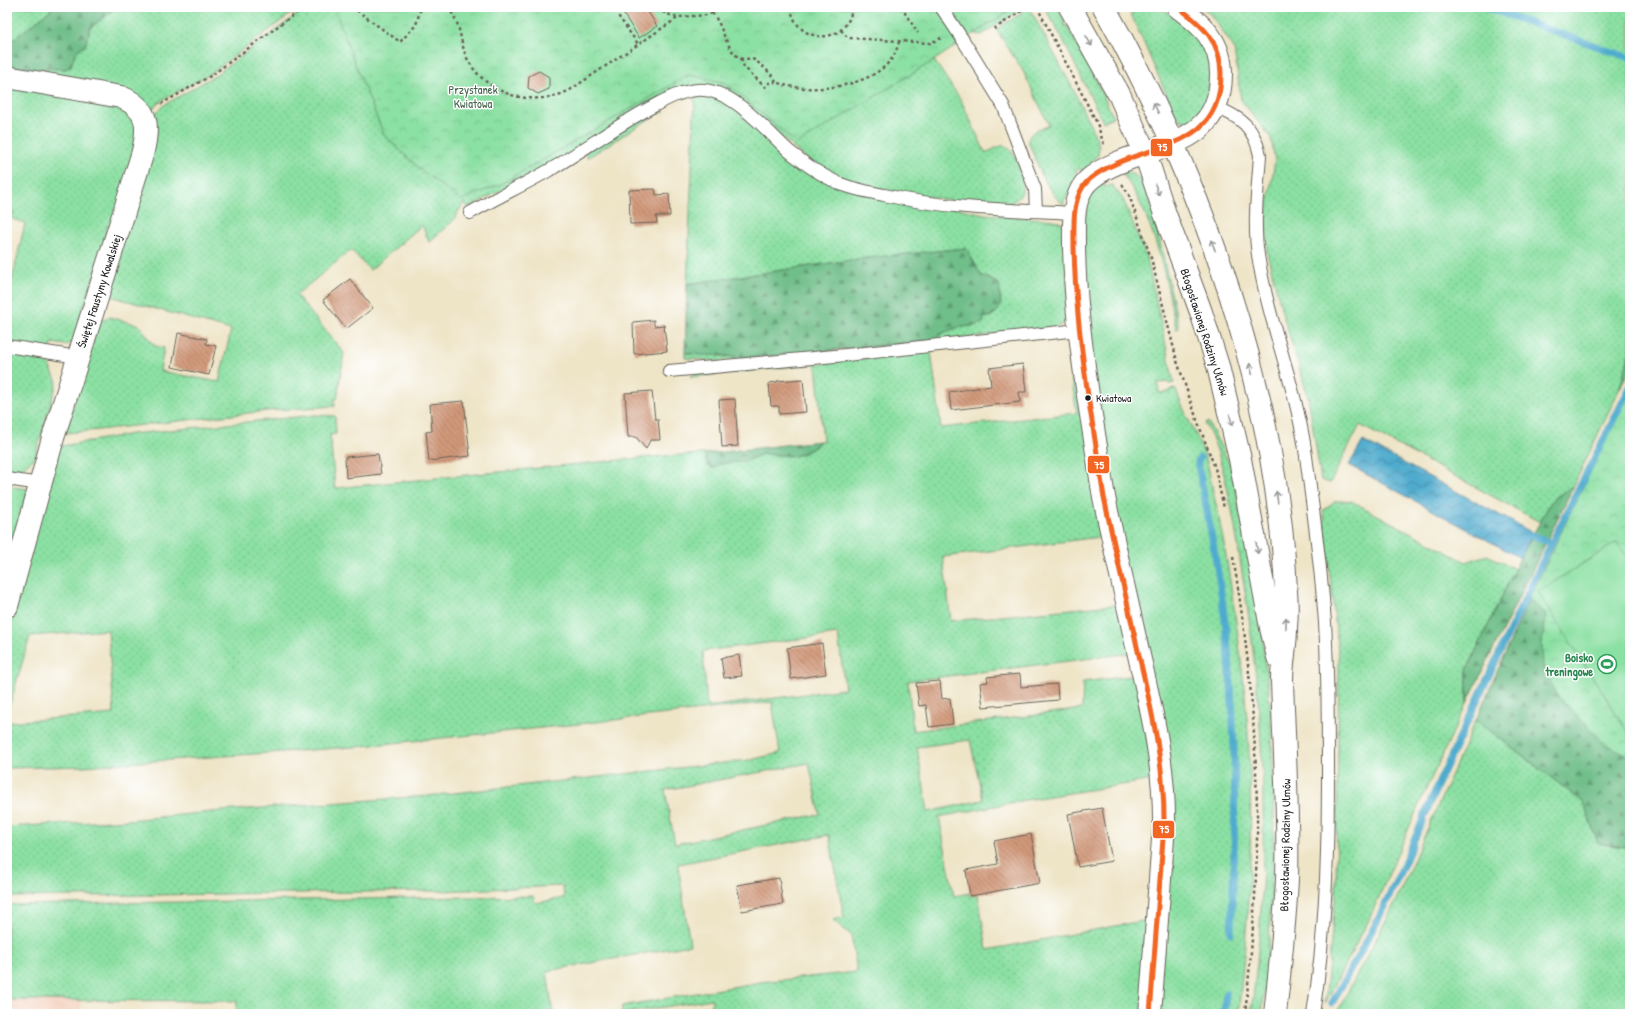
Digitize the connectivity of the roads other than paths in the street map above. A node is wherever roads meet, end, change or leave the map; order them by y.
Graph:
1 (941, 7) edge
2 (1070, 7) edge
3 (1104, 7) edge
4 (1178, 7) edge
5 (7, 78) edge
6 (1215, 107) junction
7 (1172, 143) junction
8 (1145, 153) junction
9 (1036, 211) junction
10 (470, 213) dead end
11 (1074, 213) junction
12 (1079, 330) junction
13 (7, 346) edge
14 (78, 357) junction
15 (669, 371) dead end
16 (7, 479) edge
17 (40, 484) junction
18 (7, 606) edge
19 (1282, 675) junction
20 (1150, 1014) edge
21 (1275, 1014) edge
22 (1314, 1014) edge

1 - 9 lane
2 -> 8 street, Błogosławionej Rodziny Ulmów
7 -> 3 street, Błogosławionej Rodziny Ulmów
4 - 6 street
5 - 14 street, Świętej Faustyny Kowalskiej
6 - 7 street
6 - 22 lane
7 - 8 street
19 -> 7 street, Błogosławionej Rodziny Ulmów
8 - 11 street
8 -> 19 street, Błogosławionej Rodziny Ulmów
9 - 10 lane
9 - 11 lane
11 - 12 street
12 - 15 lane
12 - 20 street
13 - 14 lane
14 - 17 street, Świętej Faustyny Kowalskiej
16 - 17 lane
17 - 18 street, Świętej Faustyny Kowalskiej
19 - 21 street, Błogosławionej Rodziny Ulmów

